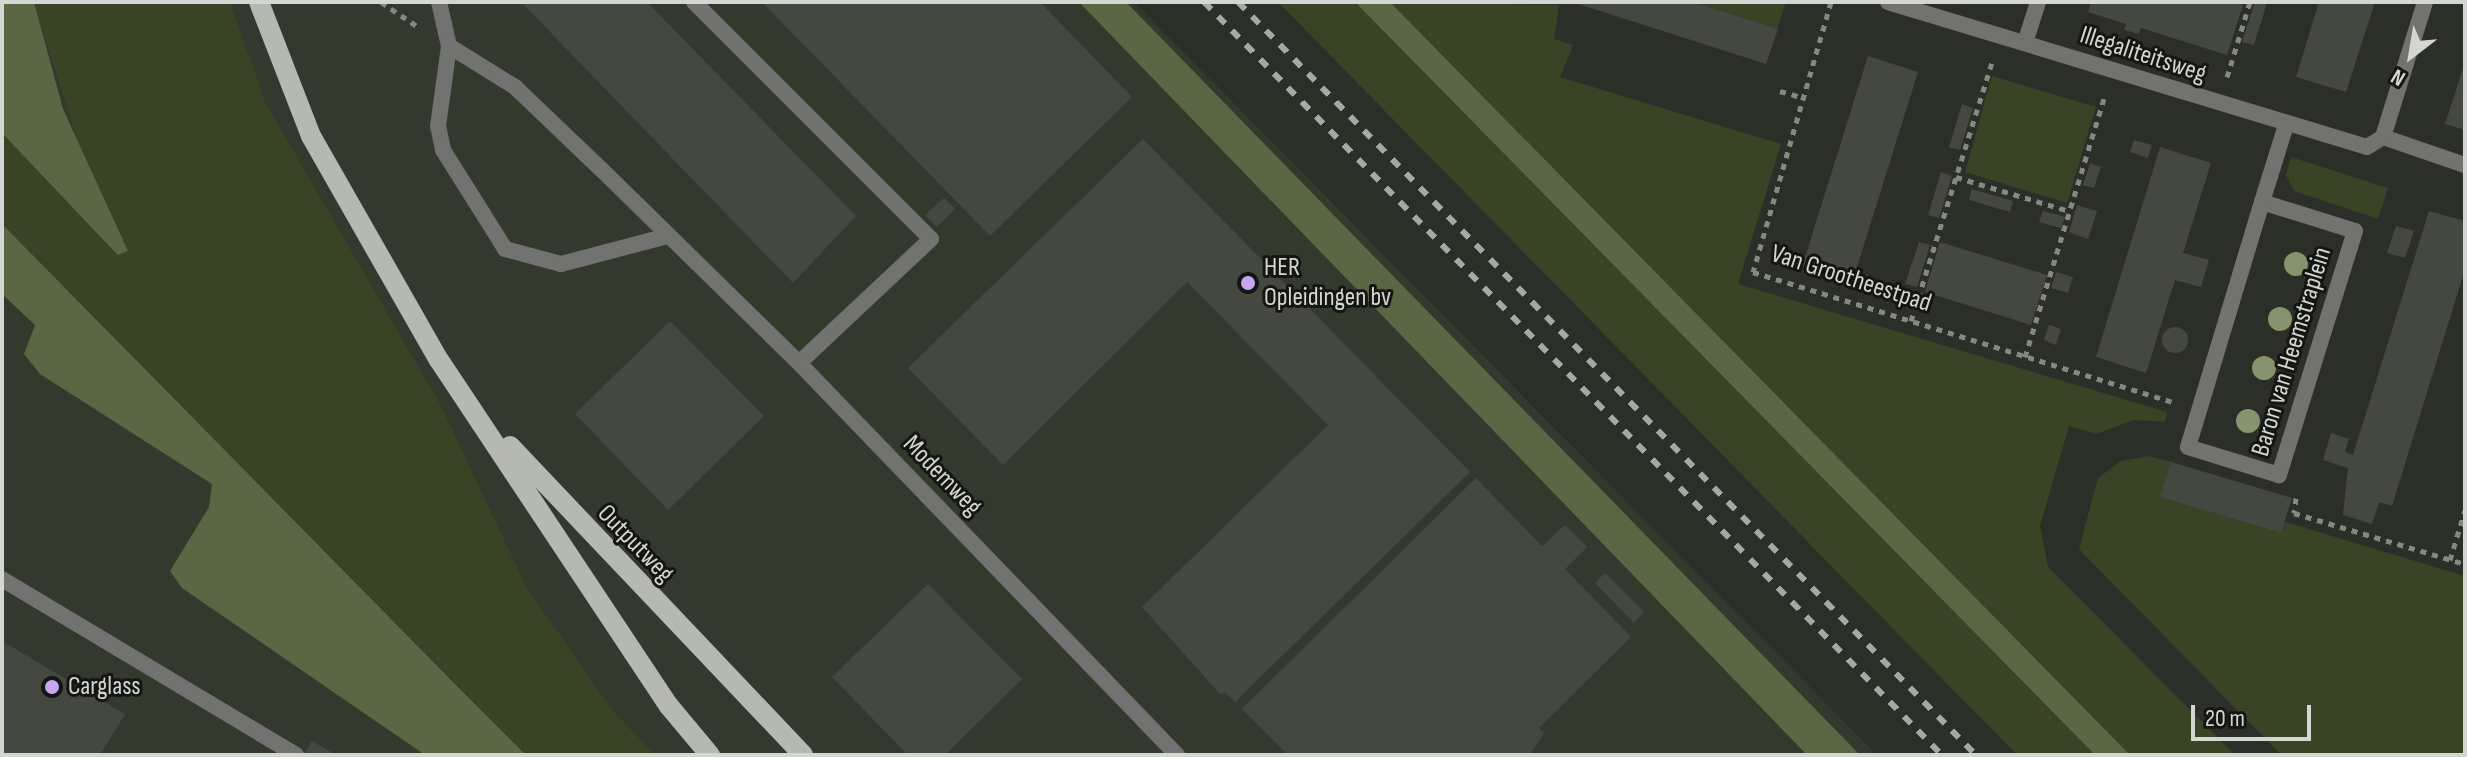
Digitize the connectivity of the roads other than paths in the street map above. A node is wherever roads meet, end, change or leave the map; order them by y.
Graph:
1 (259, 2) edge
2 (439, 2) edge
3 (694, 2) edge
4 (1888, 2) edge
5 (2038, 2) edge
6 (2425, 2) edge
7 (2025, 43) junction
8 (449, 46) junction
9 (2286, 125) junction
10 (2383, 137) junction
11 (2465, 165) edge
12 (2262, 202) junction
13 (668, 236) junction
14 (439, 360) junction
15 (799, 363) junction
16 (2, 579) edge
17 (296, 755) edge
18 (710, 755) edge
19 (803, 755) edge
20 (1177, 755) edge

1 - 14 main road, Outputweg
2 - 8 street
3 - 15 street
4 - 7 street, Illegaliteitsweg
5 - 7 street
6 - 10 street
7 - 9 street, Illegaliteitsweg
8 - 13 street, Modemweg
8 - 13 street
9 - 10 street, Illegaliteitsweg
9 - 12 street, Baron van Heemstraplein
10 - 11 street, Illegaliteitsweg
12 - 12 street, Baron van Heemstraplein
13 - 15 street, Modemweg
14 - 18 main road, Outputweg
14 - 19 main road, Outputweg
15 - 20 street, Modemweg
16 - 17 street

